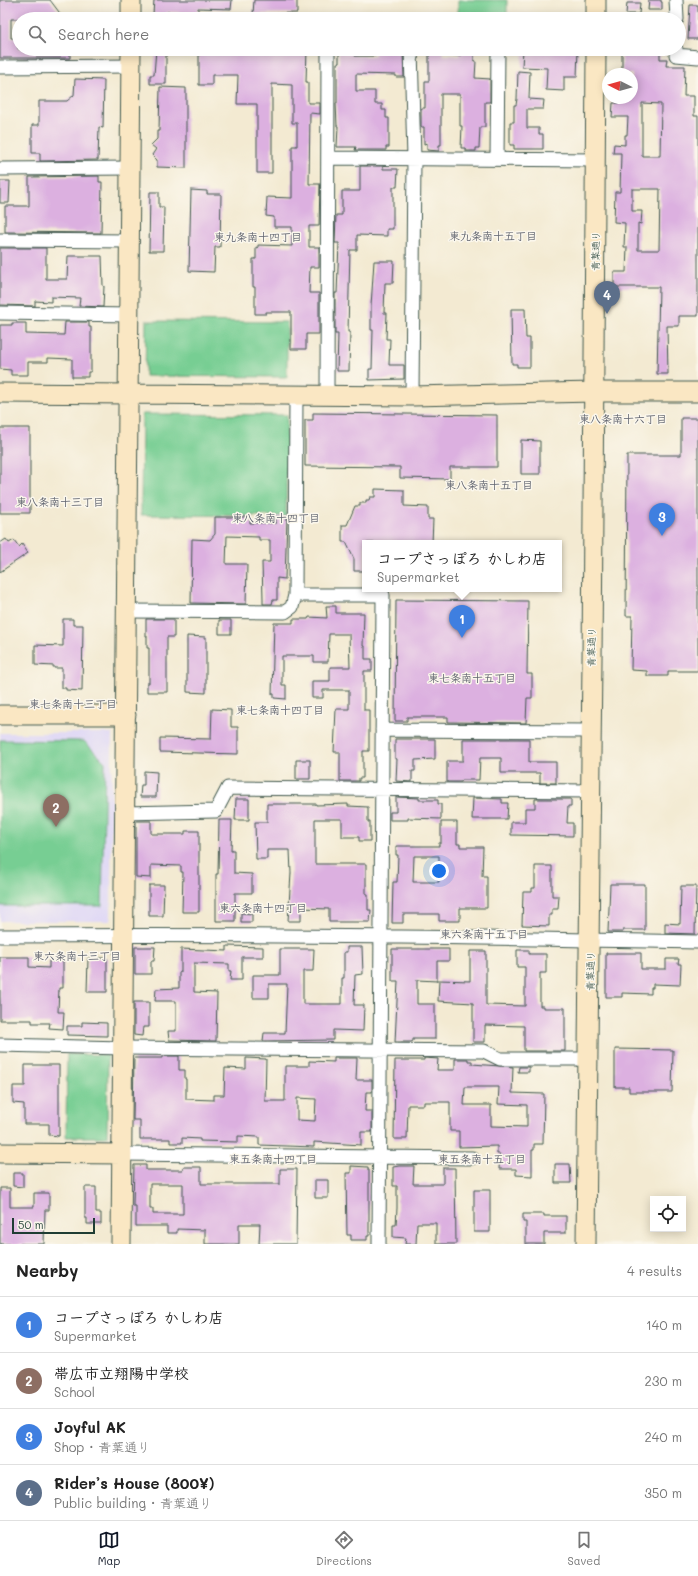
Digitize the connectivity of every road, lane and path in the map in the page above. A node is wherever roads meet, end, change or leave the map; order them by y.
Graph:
1 (131, 0) edge
2 (596, 0) edge
3 (676, 0) edge
4 (131, 12) edge
5 (596, 12) edge
6 (677, 12) edge
7 (328, 56) edge
8 (411, 56) edge
9 (498, 56) edge
10 (596, 56) edge
11 (686, 56) edge
12 (698, 57) edge
13 (131, 58) edge
14 (0, 67) edge
15 (328, 158) junction
16 (414, 158) junction
17 (497, 159) junction
18 (595, 160) junction
19 (130, 168) junction
20 (0, 169) edge
21 (0, 240) edge
22 (130, 242) junction
23 (0, 314) edge
24 (130, 315) junction
25 (594, 392) junction
26 (698, 392) edge
27 (0, 393) edge
28 (128, 394) junction
29 (296, 395) junction
30 (327, 396) junction
31 (412, 396) junction
32 (295, 595) junction
33 (127, 611) junction
34 (0, 715) edge
35 (126, 715) junction
36 (382, 730) junction
37 (590, 731) junction
38 (381, 789) junction
39 (590, 791) junction
40 (124, 813) junction
41 (123, 935) junction
42 (0, 936) edge
43 (381, 937) junction
44 (590, 940) junction
45 (698, 942) edge
46 (0, 1045) edge
47 (123, 1048) junction
48 (379, 1050) junction
49 (588, 1059) junction
50 (0, 1153) edge
51 (122, 1154) junction
52 (380, 1156) junction
53 (472, 1158) dead end
54 (121, 1244) edge
55 (379, 1244) edge
56 (586, 1244) edge

1 - 4 street
2 - 5 street
3 - 6 street
7 - 15 street
8 - 16 street
9 - 17 street
10 - 18 street, 青葉通り
11 - 12 street
13 - 14 street
13 - 19 street
15 - 16 street
15 - 30 street
16 - 17 street
16 - 31 street
17 - 18 street
18 - 25 street, 青葉通り
19 - 20 street
19 - 22 street
21 - 22 street
22 - 24 street
23 - 24 street
24 - 28 street
25 - 26 street
25 - 31 street
25 - 37 street, 青葉通り
27 - 28 street
28 - 29 street
28 - 33 street
29 - 30 street
29 - 32 street
30 - 31 street
32 - 33 street
32 - 36 street
33 - 35 street
34 - 35 street
35 - 40 street
36 - 37 street
36 - 38 street
37 - 39 street, 青葉通り
38 - 39 street
38 - 40 street
38 - 43 street
39 - 44 street, 青葉通り
40 - 41 street
41 - 42 street
41 - 43 street
41 - 47 street
43 - 44 street
43 - 48 street
44 - 45 street
44 - 49 street, 青葉通り
46 - 47 street
47 - 48 street
47 - 51 street
48 - 49 street
48 - 52 street
49 - 56 street, 青葉通り
50 - 51 street
51 - 52 street
51 - 54 street
52 - 53 street
52 - 55 street

